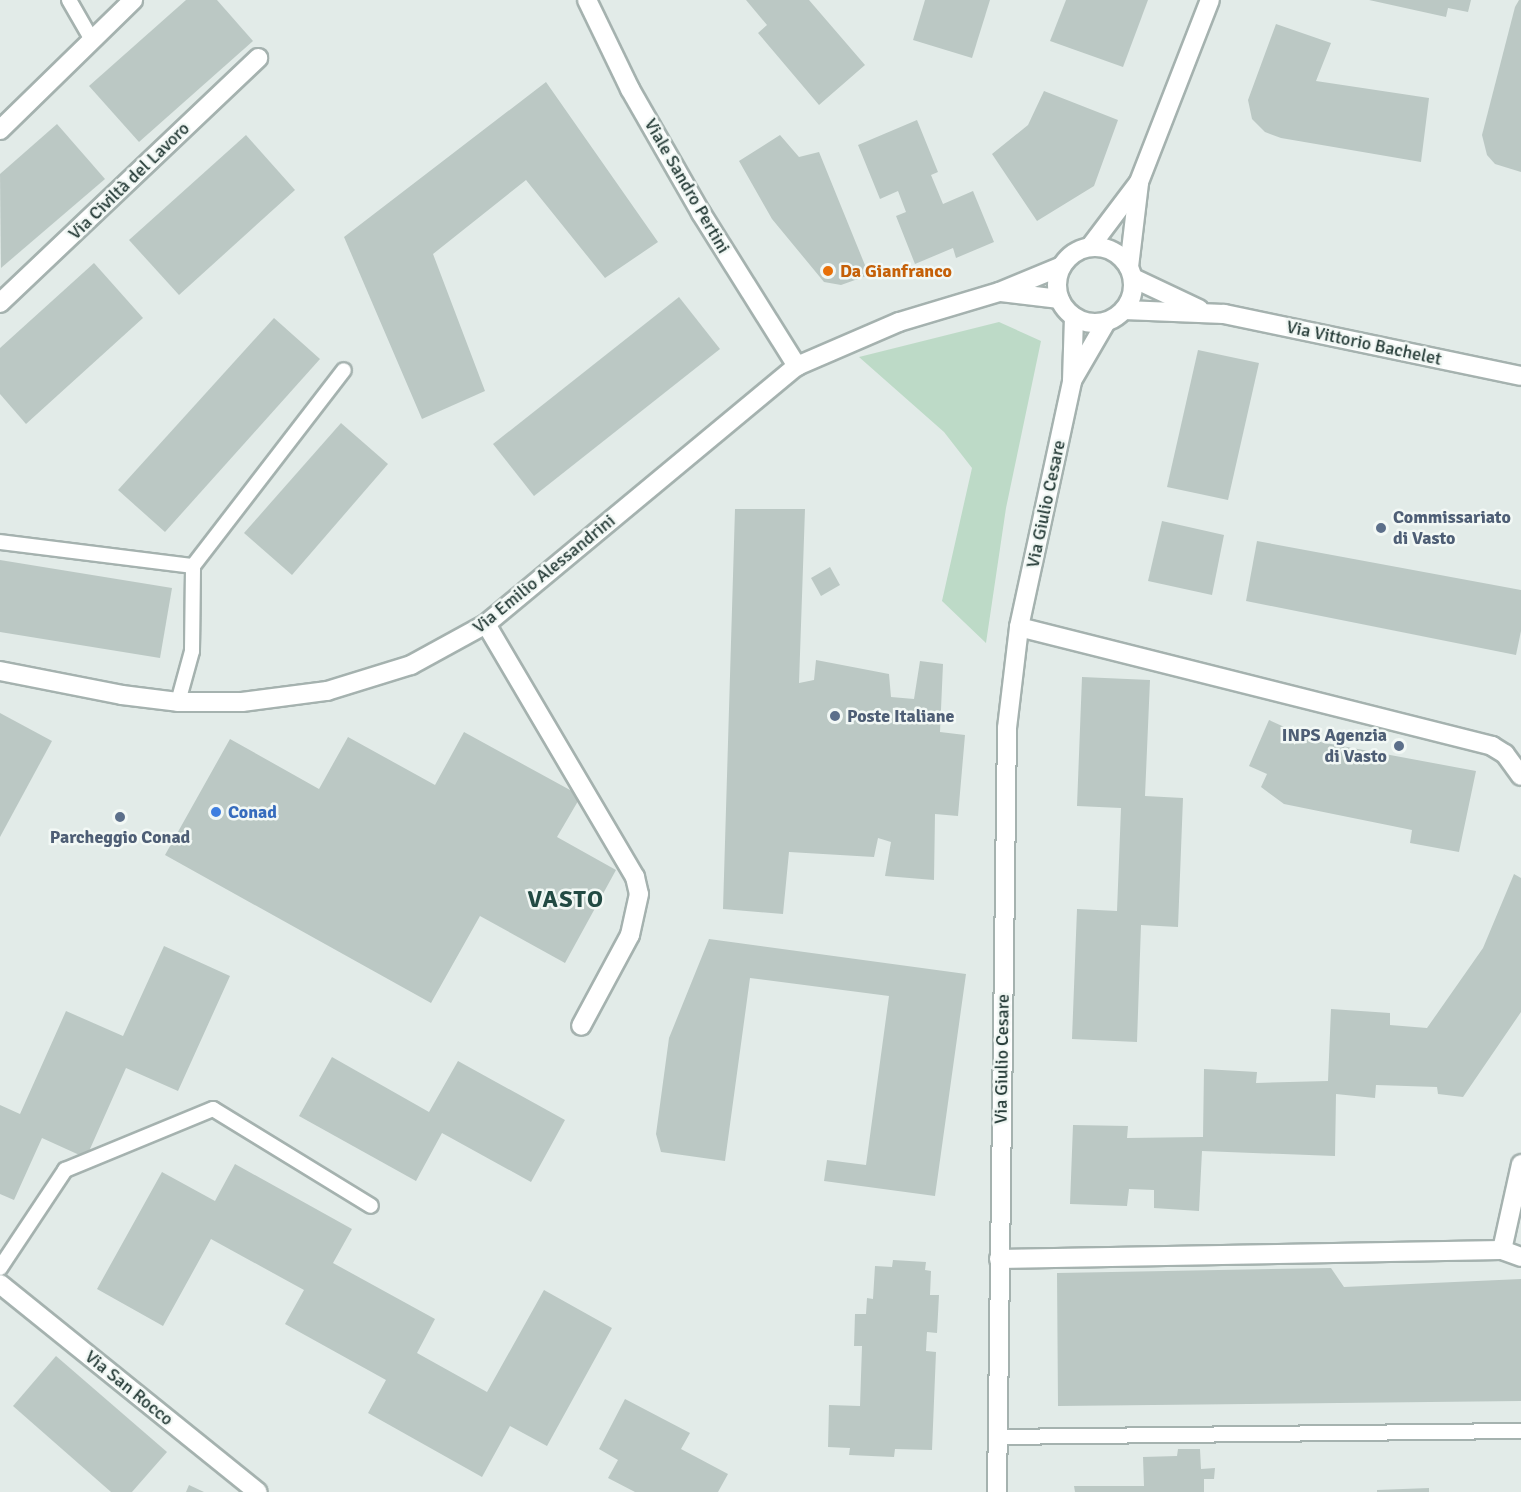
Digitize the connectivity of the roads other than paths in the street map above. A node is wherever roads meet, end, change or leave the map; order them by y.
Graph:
1 (69, 0) edge
2 (133, 0) edge
3 (587, 0) edge
4 (1210, 0) edge
5 (92, 40) junction
6 (258, 58) dead end
7 (0, 130) edge
8 (1140, 182) junction
9 (1090, 247) junction
10 (1062, 266) junction
11 (1131, 273) junction
12 (999, 292) junction
13 (1060, 299) junction
14 (0, 303) edge
15 (1124, 310) junction
16 (1206, 312) junction
17 (1074, 317) junction
18 (1106, 322) junction
19 (797, 366) junction
20 (344, 370) dead end
21 (1521, 376) edge
22 (1072, 381) junction
23 (0, 542) edge
24 (193, 566) junction
25 (486, 624) junction
26 (1019, 627) junction
27 (0, 671) edge
28 (178, 702) junction
29 (1521, 776) edge
30 (581, 1026) dead end
31 (1521, 1164) edge
32 (371, 1206) dead end
33 (1502, 1250) junction
34 (1521, 1257) edge
35 (999, 1259) junction
36 (0, 1268) edge
37 (0, 1284) edge
38 (1521, 1431) edge
39 (997, 1437) junction
40 (258, 1492) edge
41 (997, 1492) edge

1 - 5 lane
2 - 5 street
3 - 19 street, Viale Sandro Pertini
4 - 8 street
5 - 7 street
6 - 14 street, Via Civiltà del Lavoro
8 - 9 street
8 - 11 street
9 - 10 street
9 - 11 street
10 - 12 street, Via Emilio Alessandrini
10 - 13 street
11 - 15 street
11 - 16 street, Via Vittorio Bachelet
12 - 13 street, Via Emilio Alessandrini
12 - 19 street, Via Emilio Alessandrini
13 - 17 street
15 - 16 street, Via Vittorio Bachelet
15 - 18 street, Via Giulio Cesare
16 - 21 street, Via Vittorio Bachelet
17 - 18 street
17 - 22 street, Via Giulio Cesare
18 - 22 street, Via Giulio Cesare
19 - 25 street, Via Emilio Alessandrini
20 - 24 lane
22 - 26 street, Via Giulio Cesare
23 - 24 lane
24 - 28 lane
25 - 28 street, Via Emilio Alessandrini
25 - 30 street
26 - 29 street
26 - 35 street, Via Giulio Cesare
27 - 28 street, Via Emilio Alessandrini
31 - 33 street
32 - 36 lane
33 - 34 street
33 - 35 street
35 - 39 street, Via Giulio Cesare
37 - 40 street, Via San Rocco
38 - 39 lane
39 - 41 street, Via Giulio Cesare

